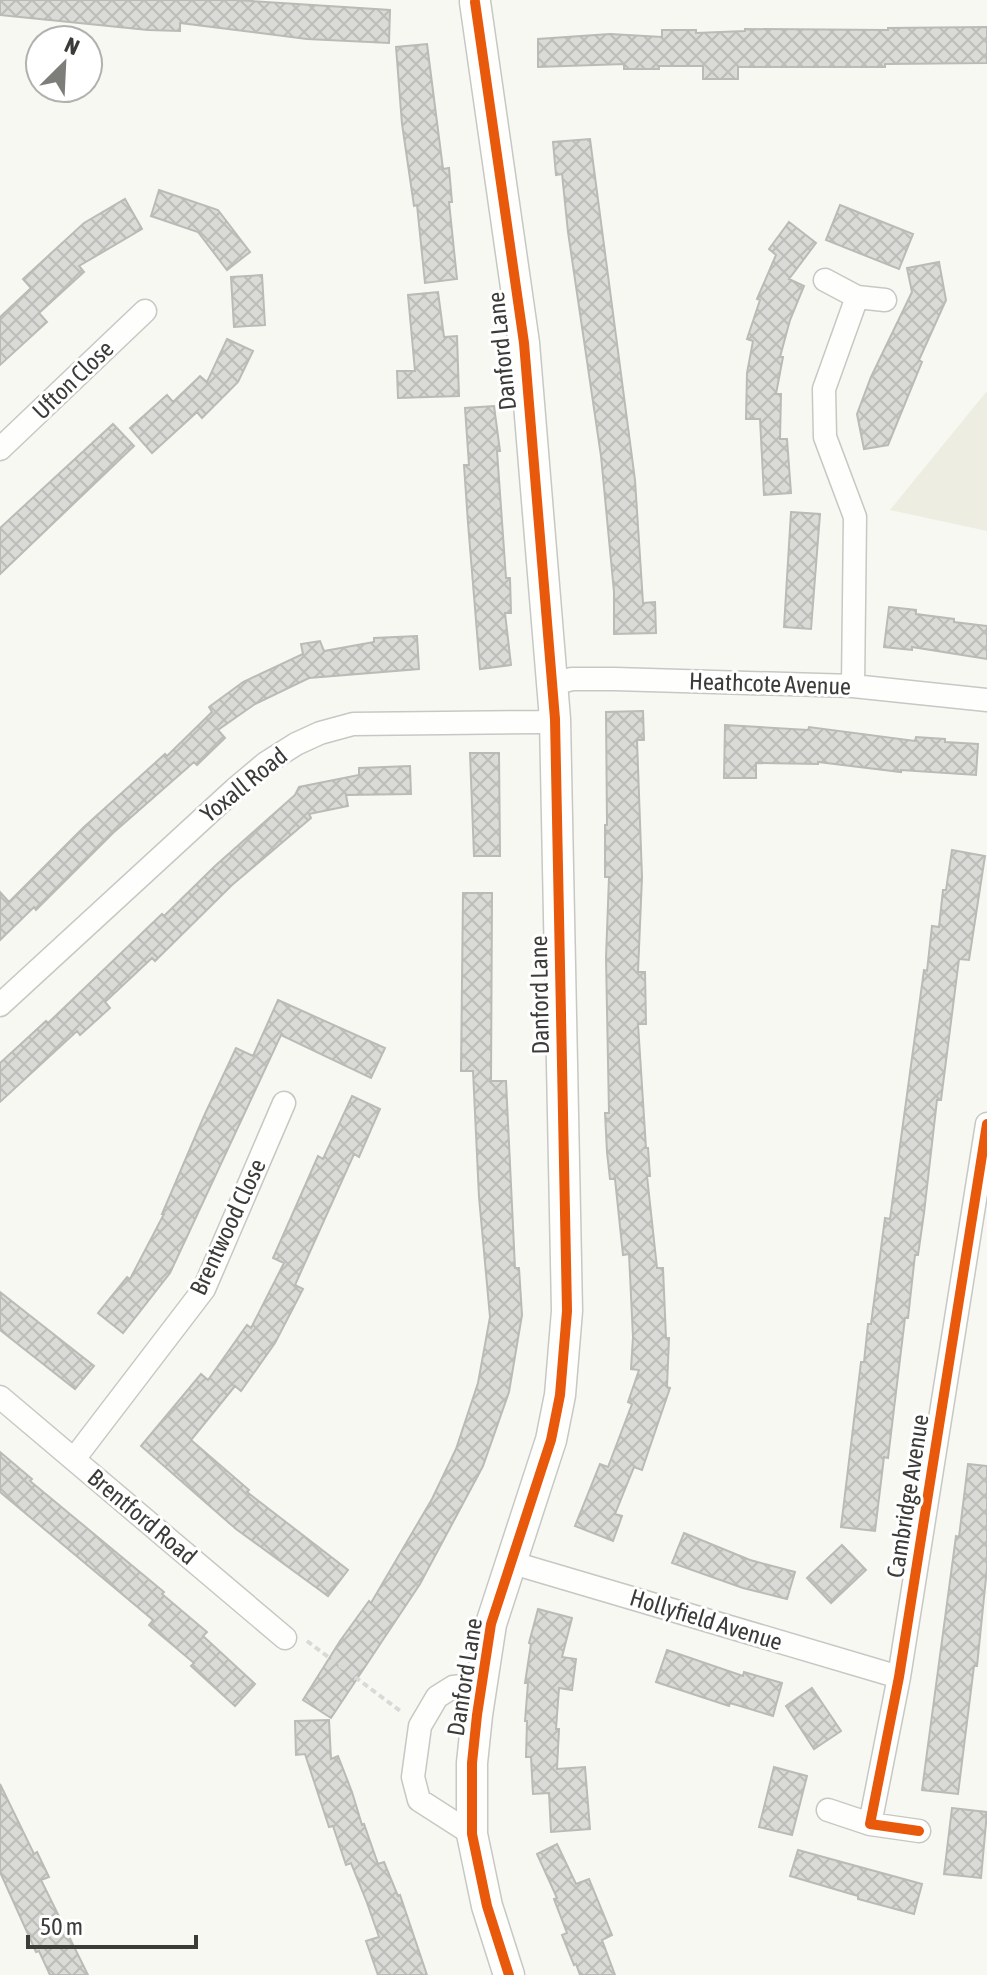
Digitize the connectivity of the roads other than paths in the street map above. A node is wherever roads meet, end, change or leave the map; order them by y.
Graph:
1 (469, 1) edge
2 (825, 280) dead end
3 (857, 297) junction
4 (885, 300) dead end
5 (145, 311) dead end
6 (0, 449) edge
7 (552, 684) junction
8 (853, 686) junction
9 (987, 700) edge
10 (555, 719) junction
11 (0, 1005) edge
12 (284, 1103) dead end
13 (987, 1124) edge
14 (0, 1397) edge
15 (74, 1459) junction
16 (513, 1563) junction
17 (285, 1638) road end
18 (899, 1677) junction
19 (480, 1684) junction
20 (828, 1810) dead end
21 (870, 1824) junction
22 (919, 1831) dead end
23 (472, 1834) junction
24 (509, 1975) edge

1 - 7 street, Danford Lane
2 - 3 street
3 - 4 street
3 - 8 street
5 - 6 street, Ufton Close
7 - 8 street, Heathcote Avenue
7 - 10 street, Danford Lane
8 - 9 street, Heathcote Avenue
10 - 11 street, Yoxall Road
10 - 16 street, Danford Lane
12 - 15 street, Brentwood Close
13 - 18 street, Cambridge Avenue
14 - 15 street, Brentford Road
15 - 17 street, Brentford Road
16 - 18 street, Hollyfield Avenue
16 - 19 street, Danford Lane
18 - 21 street, Cambridge Avenue
19 - 23 street, Danford Lane
19 - 23 street, Danford Lane
20 - 21 street
21 - 22 street
23 - 24 street, Danford Lane

